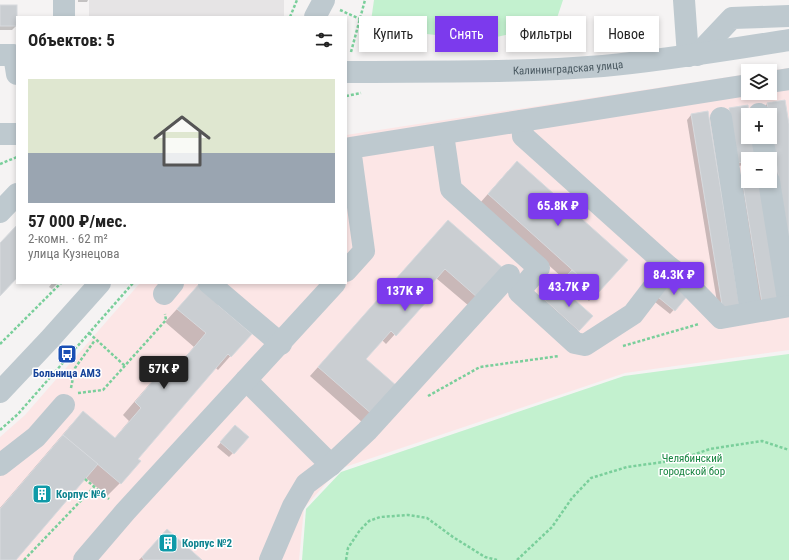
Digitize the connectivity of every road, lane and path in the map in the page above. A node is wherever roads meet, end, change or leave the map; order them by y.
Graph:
1 (64, 0) edge
2 (297, 0) edge
3 (324, 0) edge
4 (365, 0) edge
5 (684, 0) edge
6 (64, 16) edge
7 (290, 16) edge
8 (316, 16) edge
9 (789, 16) edge
10 (789, 40) edge
11 (0, 55) edge
12 (692, 55) junction
13 (348, 64) edge
14 (16, 68) edge
15 (789, 79) edge
16 (777, 81) edge
17 (741, 87) edge
18 (721, 118) dead end
19 (522, 121) junction
20 (0, 134) edge
21 (16, 134) edge
22 (443, 134) junction
23 (348, 148) edge
24 (16, 157) edge
25 (0, 164) edge
26 (739, 175) edge
27 (770, 188) edge
28 (16, 195) edge
29 (0, 212) edge
30 (669, 268) junction
31 (347, 270) edge
32 (509, 275) dead end
33 (60, 284) edge
34 (99, 284) edge
35 (132, 284) edge
36 (210, 284) edge
37 (334, 284) edge
38 (169, 289) edge
39 (789, 306) edge
40 (751, 312) junction
41 (721, 318) junction
42 (89, 334) junction
43 (95, 340) junction
44 (0, 344) edge
45 (281, 344) junction
46 (620, 347) dead end
47 (566, 355) dead end
48 (125, 366) junction
49 (246, 380) junction
50 (0, 392) edge
51 (424, 398) dead end
52 (67, 400) junction
53 (0, 430) edge
54 (789, 450) edge
55 (0, 465) edge
56 (331, 465) junction
57 (85, 480) dead end
58 (94, 487) junction
59 (125, 512) junction
60 (24, 560) edge
61 (84, 560) edge
62 (271, 560) edge
63 (346, 560) edge
64 (497, 560) edge
65 (517, 560) edge

1 - 6 street
2 - 7 path
3 - 8 street
4 - 13 path
5 - 12 street
9 - 12 street
10 - 12 street, Калининградская улица
11 - 14 street
12 - 13 street, Калининградская улица
15 - 16 street
17 - 19 street
18 - 26 street
19 - 22 street
19 - 30 street
20 - 21 street
22 - 23 street
22 - 30 street
23 - 31 street
24 - 25 path
26 - 40 street
27 - 39 street
28 - 29 street
30 - 41 street
32 - 56 street
33 - 44 path
34 - 50 street
35 - 42 path
36 - 45 street
37 - 45 street
38 - 48 path
39 - 40 street
40 - 41 street
41 - 46 path
42 - 43 path
42 - 53 path
43 - 48 path
43 - 52 path
45 - 49 street
47 - 51 path
48 - 52 path
49 - 56 street
49 - 59 street
52 - 55 street
54 - 65 path
56 - 62 street
57 - 58 path
58 - 59 path
58 - 60 path
59 - 61 street
63 - 64 path

